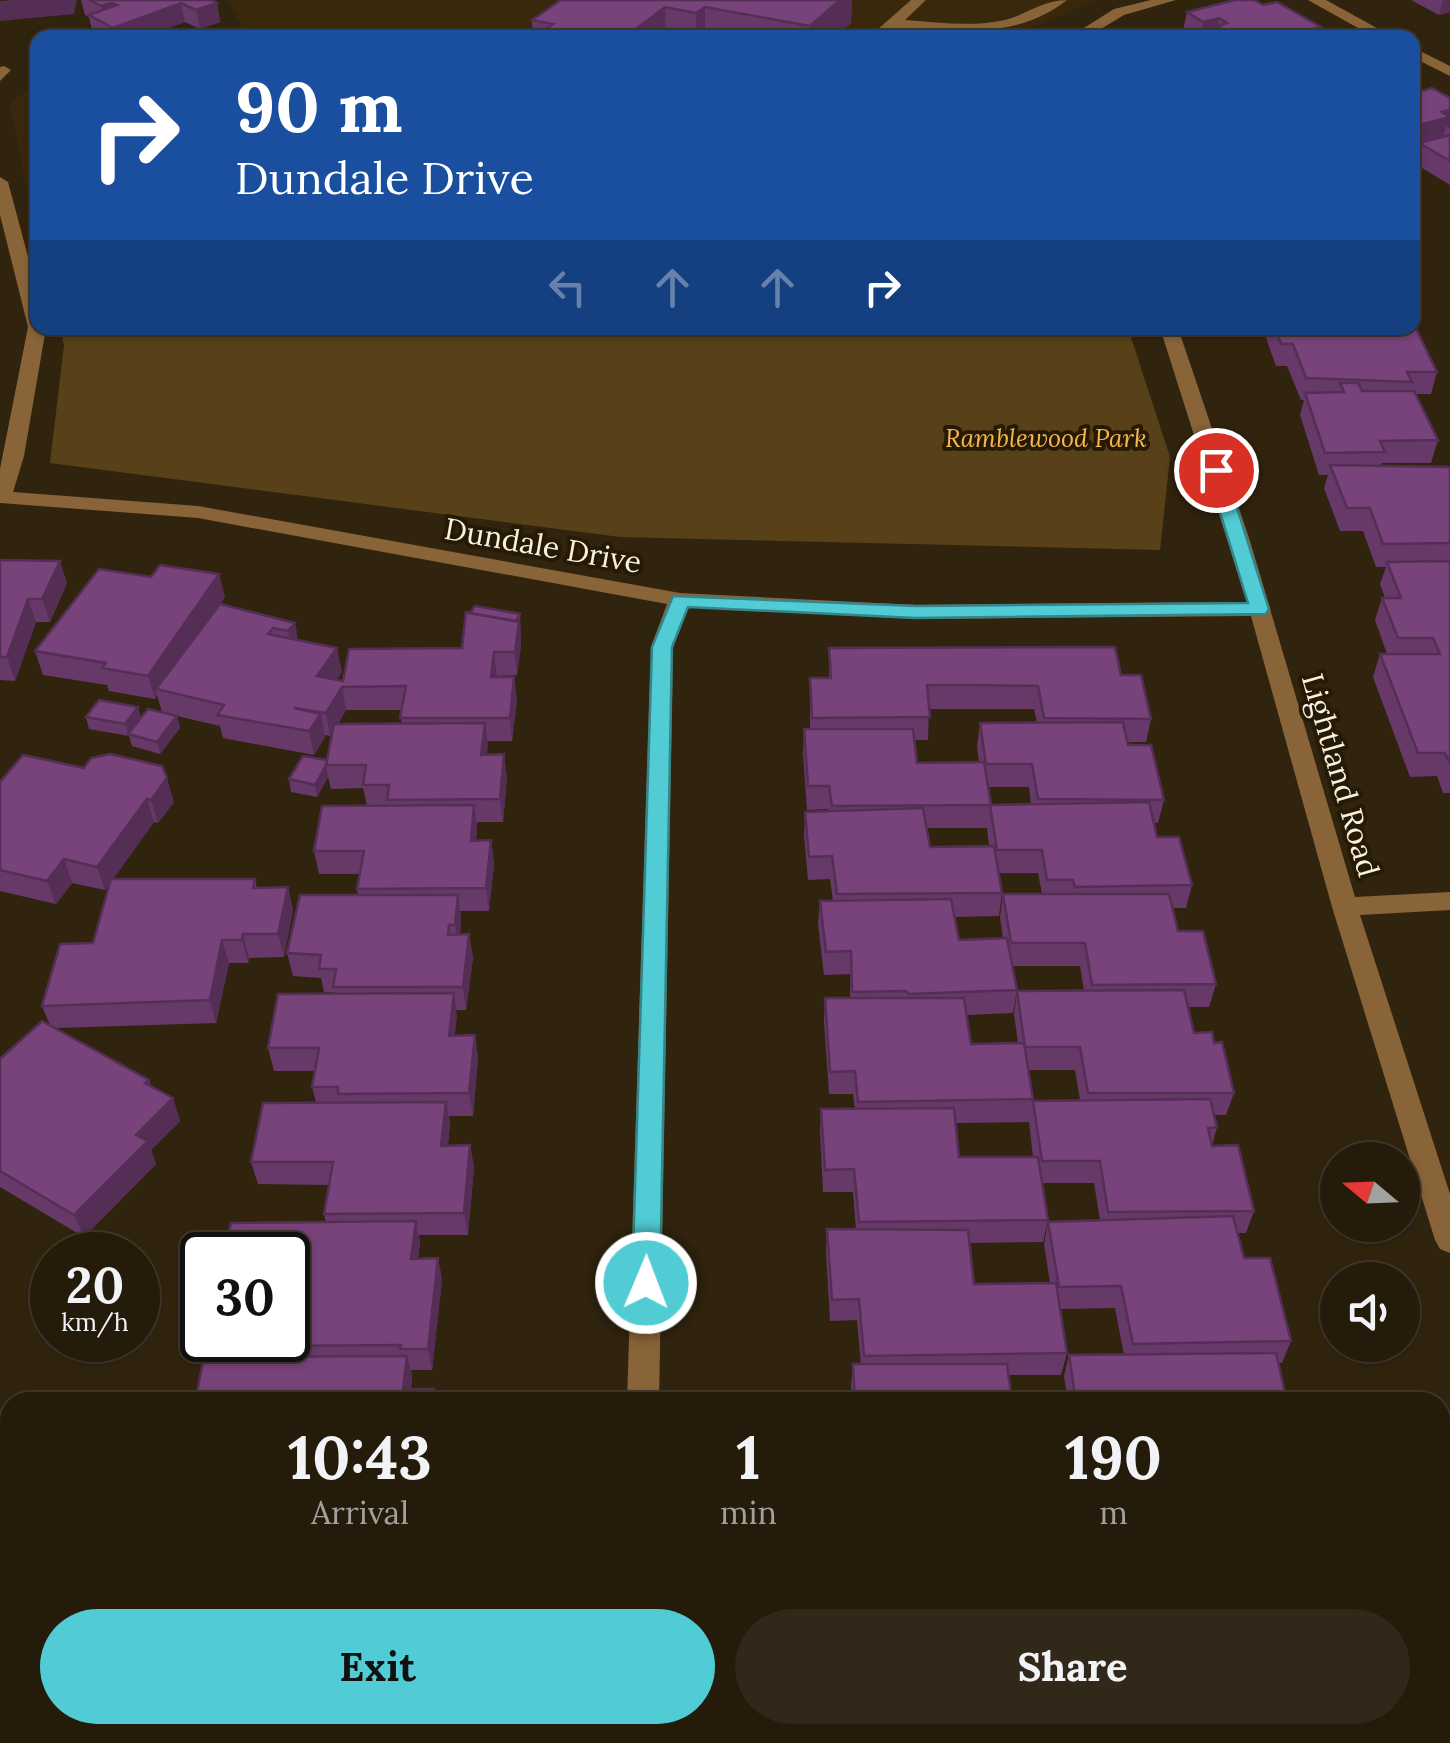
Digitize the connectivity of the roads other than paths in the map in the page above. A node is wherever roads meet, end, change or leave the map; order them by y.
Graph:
1 (918, 0) edge
2 (1060, 0) edge
3 (1169, 0) edge
4 (1315, 0) edge
5 (1035, 6) edge
6 (892, 23) junction
7 (884, 30) edge
8 (1089, 30) edge
9 (1373, 30) edge
10 (1420, 55) edge
11 (1450, 72) edge
12 (0, 182) edge
13 (30, 300) edge
14 (36, 335) edge
15 (1172, 335) edge
16 (0, 497) edge
17 (680, 600) junction
18 (1259, 609) junction
19 (1450, 900) edge
20 (1345, 907) junction
21 (1450, 1240) edge
22 (643, 1392) edge

1 - 6 street
2 - 5 street
3 - 8 street
4 - 9 street
5 - 6 street
6 - 7 street
10 - 11 street
12 - 13 street
14 - 16 street
15 - 18 street, Lightland Road
16 - 17 street, Dundale Drive
17 - 18 street, Dundale Drive
17 - 22 street
18 - 20 street, Lightland Road
19 - 20 street
20 - 21 street, Lightland Road

